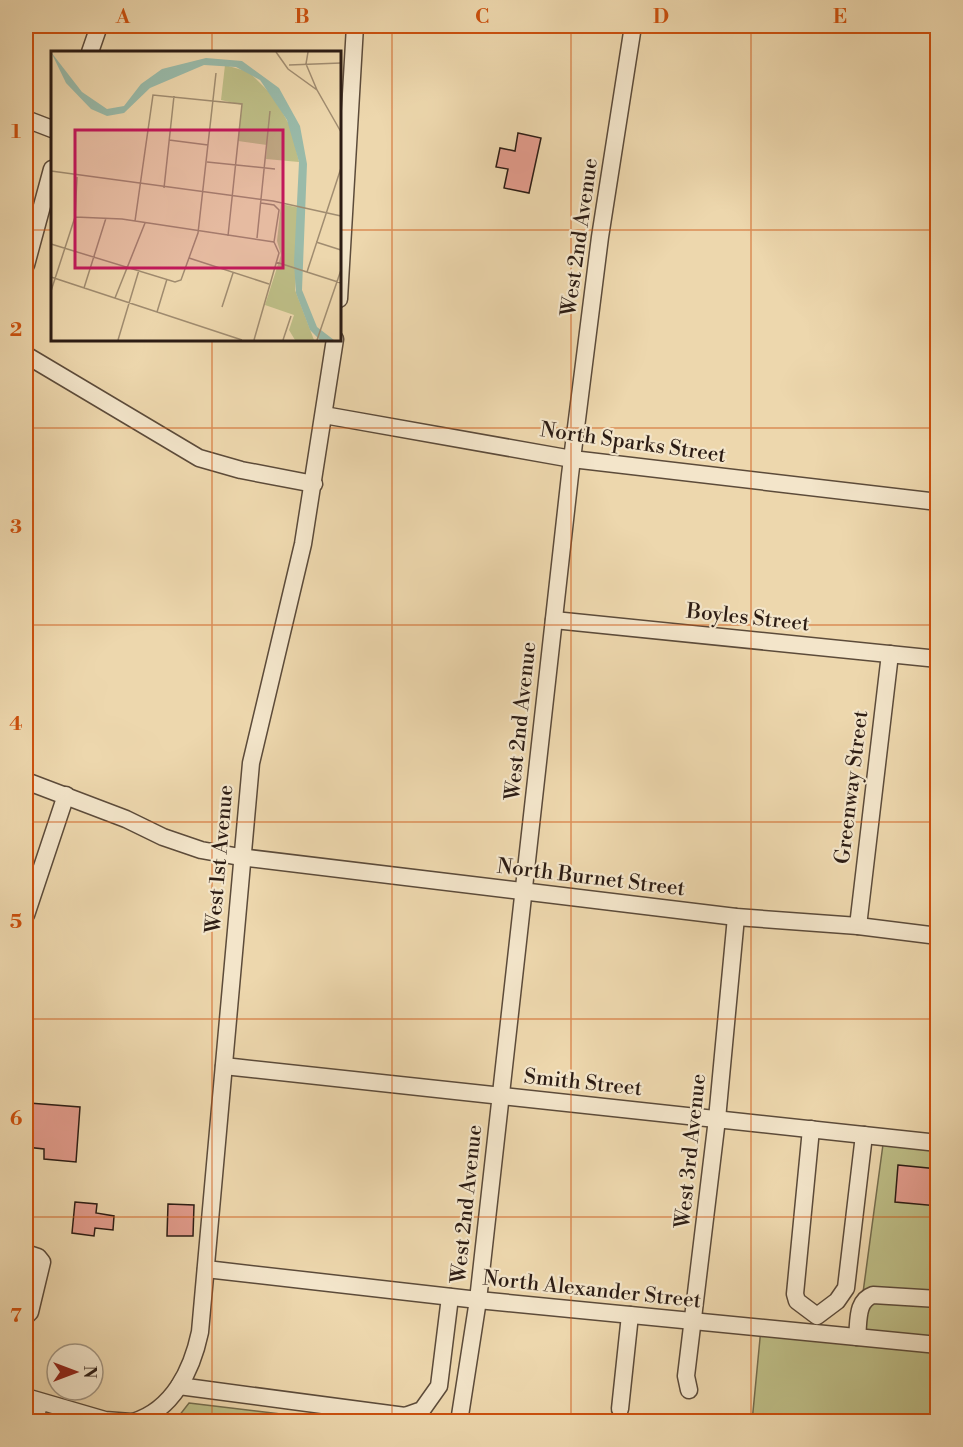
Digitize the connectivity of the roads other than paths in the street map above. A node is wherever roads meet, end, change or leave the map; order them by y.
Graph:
1 (99, 26) edge
2 (355, 26) edge
3 (633, 26) edge
4 (90, 51) edge
5 (26, 119) edge
6 (51, 129) edge
7 (51, 173) edge
8 (342, 216) edge
9 (26, 265) edge
10 (340, 271) edge
11 (335, 340) edge
12 (26, 355) edge
13 (324, 415) junction
14 (572, 459) junction
15 (314, 483) junction
16 (938, 502) edge
17 (554, 620) junction
18 (890, 654) junction
19 (938, 659) edge
20 (26, 782) edge
21 (66, 795) junction
22 (240, 857) junction
23 (524, 892) junction
24 (26, 915) edge
25 (736, 917) junction
26 (858, 926) junction
27 (938, 936) edge
28 (224, 1066) junction
29 (501, 1095) junction
30 (717, 1119) junction
31 (811, 1129) junction
32 (864, 1135) junction
33 (938, 1143) edge
34 (26, 1253) edge
35 (206, 1269) junction
36 (450, 1297) junction
37 (938, 1299) edge
38 (478, 1300) junction
39 (630, 1315) junction
40 (26, 1316) edge
41 (817, 1316) junction
42 (693, 1321) junction
43 (815, 1333) junction
44 (857, 1337) junction
45 (938, 1345) edge
46 (179, 1386) junction
47 (689, 1390) dead end
48 (33, 1399) edge
49 (620, 1409) dead end
50 (460, 1416) edge
51 (141, 1420) edge
52 (103, 1421) edge
53 (34, 1422) edge

1 - 4 street
2 - 8 street
3 - 14 street, West 2nd Avenue
5 - 6 street
7 - 9 street
8 - 10 street
11 - 13 street, West 1st Avenue
12 - 15 street
13 - 14 street, North Sparks Street
13 - 15 street, West 1st Avenue
14 - 16 street, North Sparks Street
14 - 17 street, West 2nd Avenue
15 - 22 street, West 1st Avenue
17 - 18 street, Boyles Street
17 - 23 street, West 2nd Avenue
18 - 19 street, Boyles Street
18 - 26 street, Greenway Street
20 - 21 street, North Burnet Street
21 - 22 street, North Burnet Street
21 - 24 street
22 - 23 street, North Burnet Street
22 - 28 street, West 1st Avenue
23 - 25 street, North Burnet Street
23 - 29 street, West 2nd Avenue
25 - 26 street, North Burnet Street
25 - 30 street, West 3rd Avenue
26 - 27 street, North Burnet Street
28 - 29 street, Smith Street
28 - 35 street, West 1st Avenue
29 - 30 street, Smith Street
29 - 38 street, West 2nd Avenue
30 - 31 street, Smith Street
30 - 42 street, West 3rd Avenue
31 - 32 street, Smith Street
31 - 41 street
32 - 33 street, Smith Street
32 - 41 street
34 - 40 street
35 - 36 street, North Alexander Street
35 - 46 street, West 1st Avenue
36 - 38 street, North Alexander Street
36 - 46 street
37 - 44 street
38 - 39 street, North Alexander Street
38 - 50 street, West 2nd Avenue
39 - 42 street, North Alexander Street
39 - 49 street
41 - 43 street
42 - 43 street, North Alexander Street
42 - 47 street, West 3rd Avenue
43 - 44 street, North Alexander Street
44 - 45 street, North Alexander Street
46 - 51 street, West 1st Avenue
48 - 52 street
48 - 53 street
51 - 52 street

